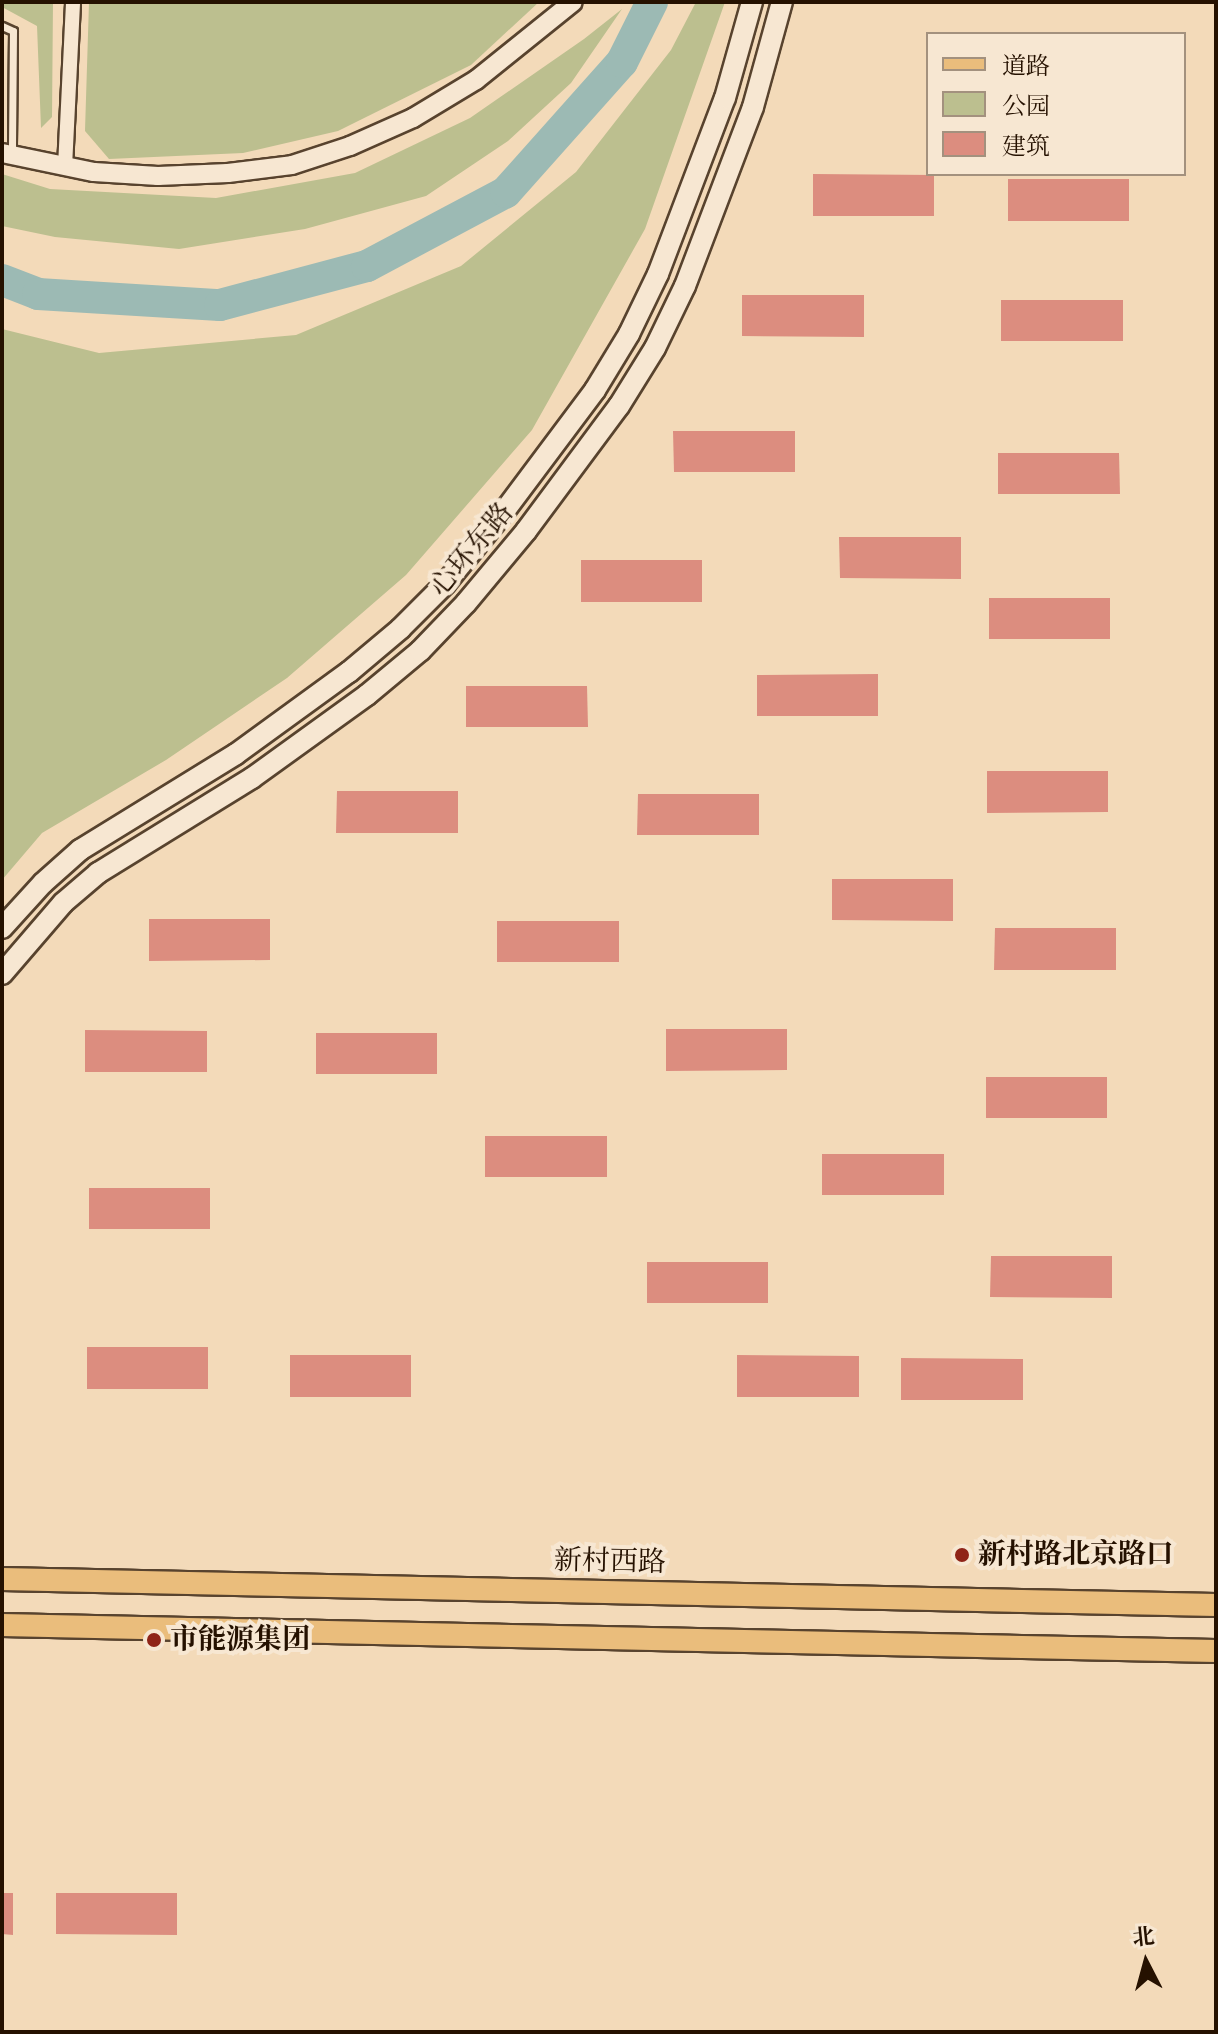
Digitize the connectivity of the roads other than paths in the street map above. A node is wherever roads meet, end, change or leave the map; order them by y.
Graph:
1 (73, 2) edge
2 (573, 2) edge
3 (752, 2) edge
4 (782, 2) edge
5 (2, 26) edge
6 (7, 155) edge
7 (65, 167) junction
8 (2, 928) edge
9 (2, 974) edge
10 (2, 1579) edge
11 (1216, 1605) edge
12 (2, 1625) edge
13 (1216, 1651) edge

1 - 7 street
2 - 7 street
3 - 8 main road, 心环东路
4 - 9 main road, 心环东路
5 - 6 lane
6 - 7 street
10 - 11 main road, 新村西路
12 - 13 main road

